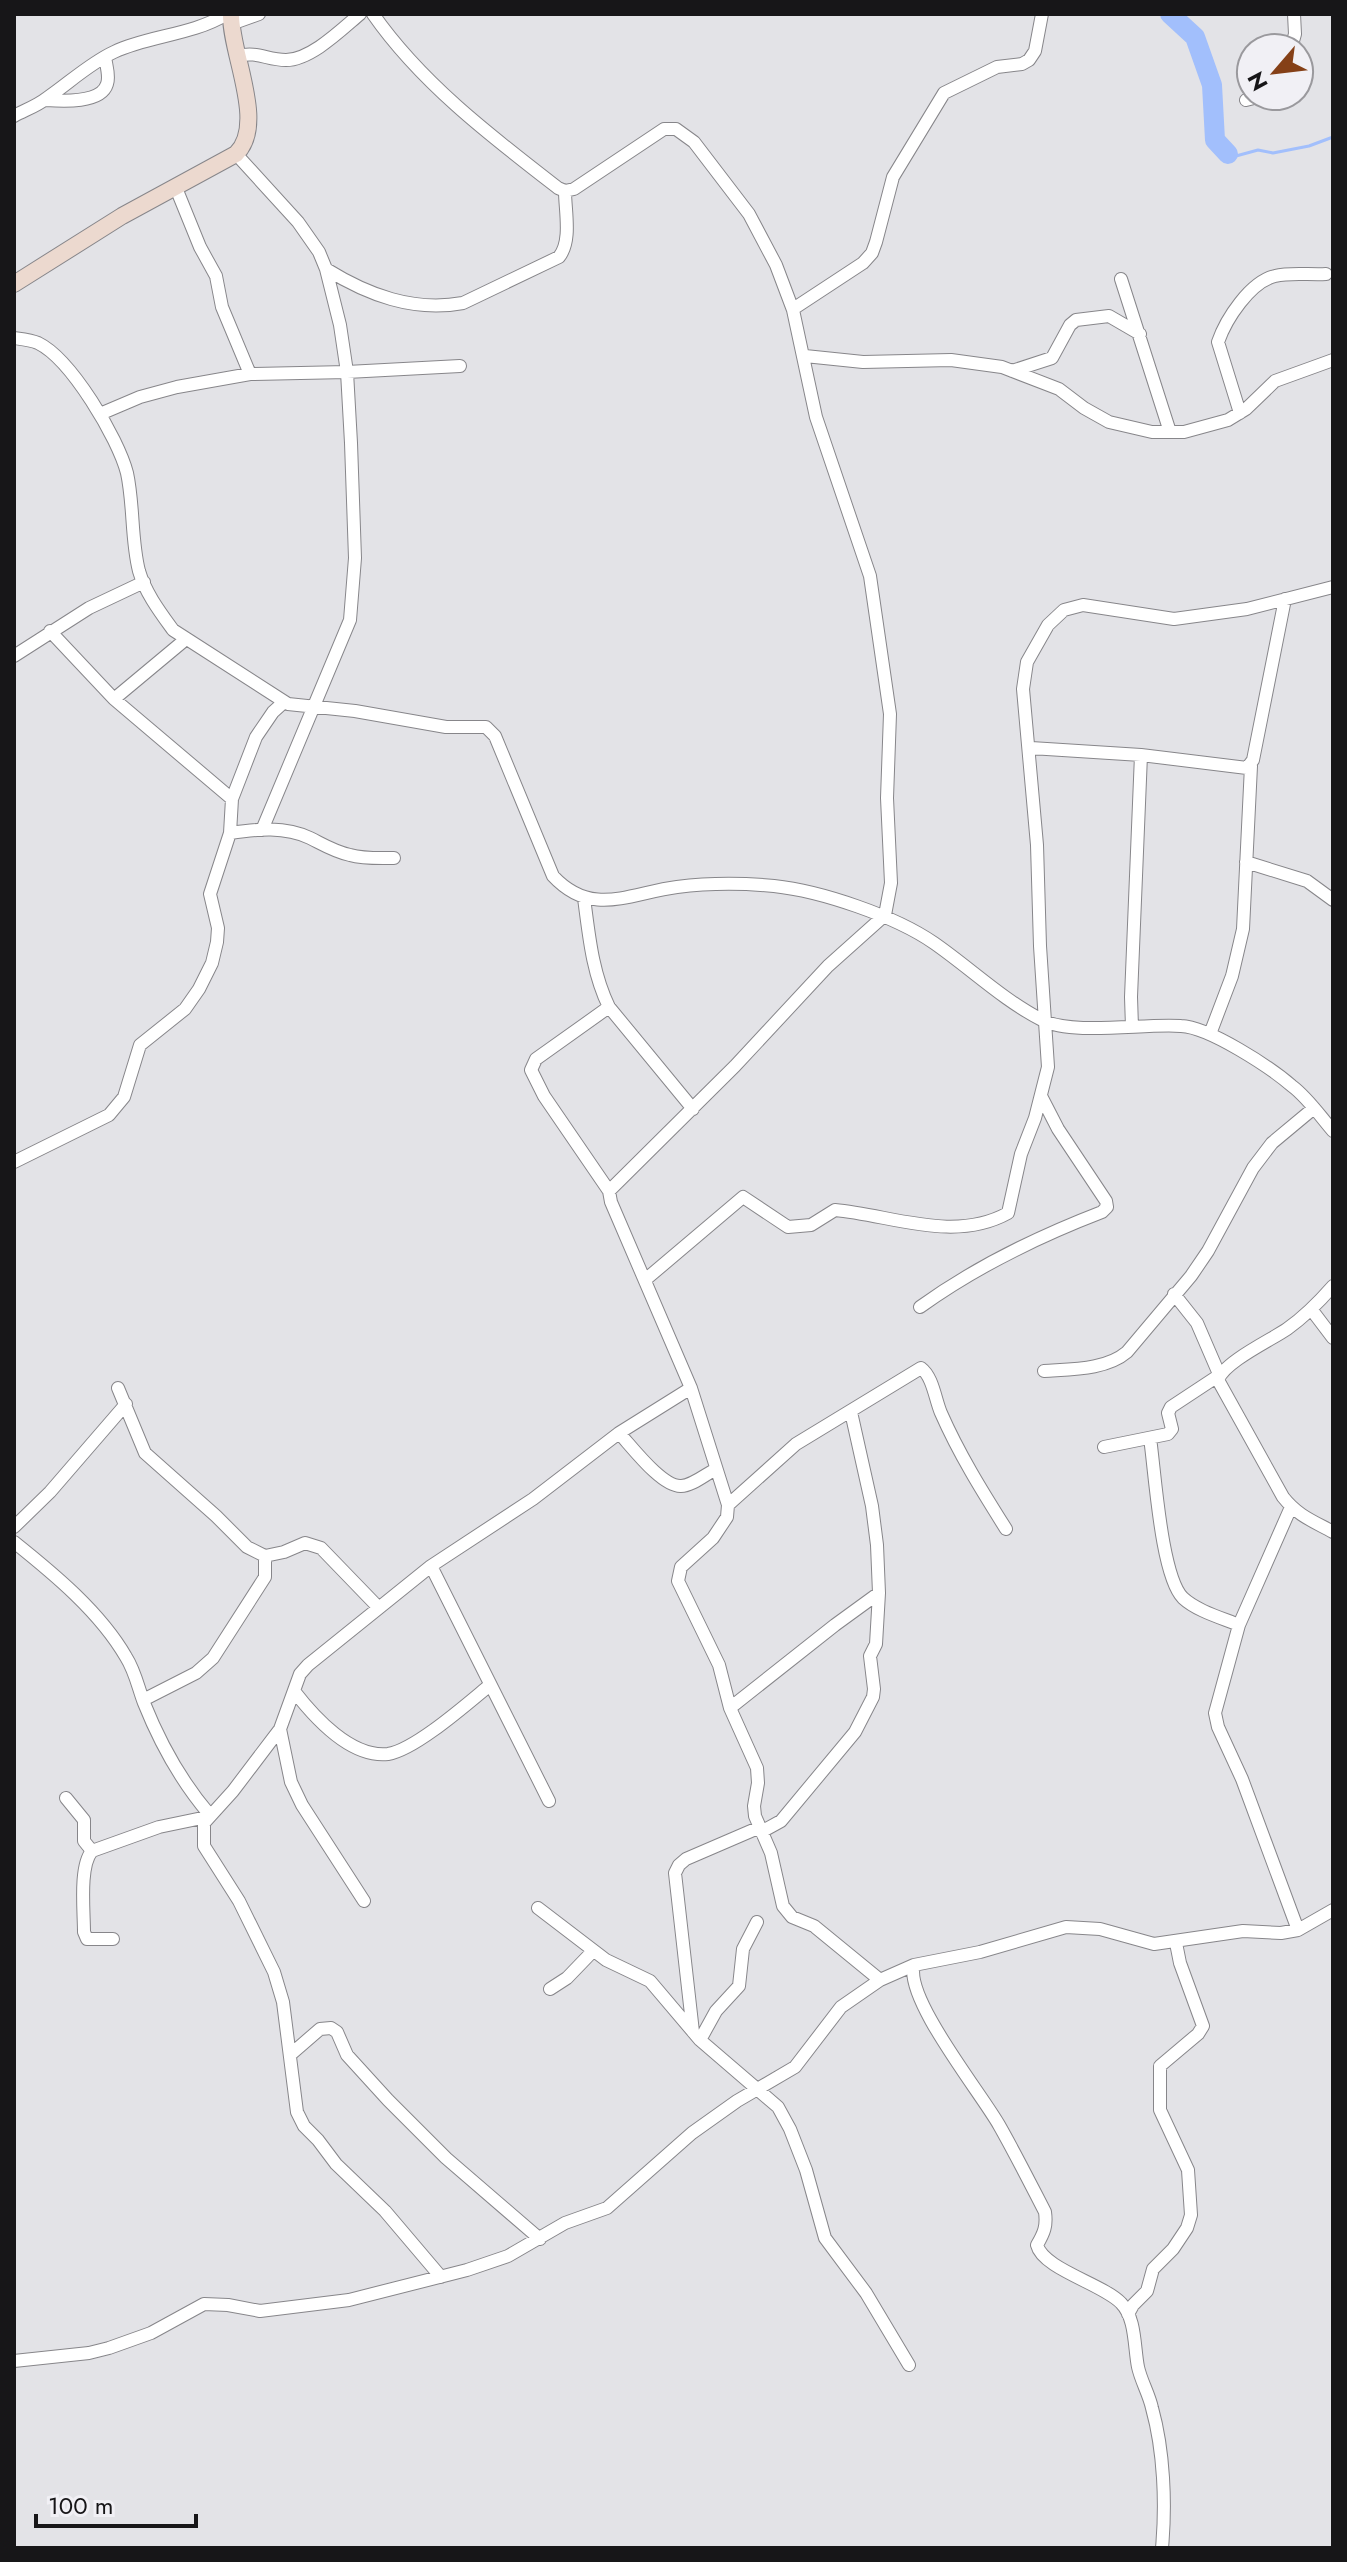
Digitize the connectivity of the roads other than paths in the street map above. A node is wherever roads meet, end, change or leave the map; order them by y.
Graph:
1 (259, 14) edge
2 (360, 14) edge
3 (373, 14) edge
4 (1042, 14) edge
5 (230, 17) edge
6 (237, 56) junction
7 (105, 57) junction
8 (45, 100) junction
9 (14, 116) edge
10 (236, 154) junction
11 (176, 188) junction
12 (565, 191) junction
13 (326, 269) junction
14 (1326, 274) dead end
15 (1121, 279) dead end
16 (14, 284) edge
17 (793, 309) junction
18 (1140, 334) junction
19 (14, 338) edge
20 (805, 356) junction
21 (1333, 360) edge
22 (460, 366) dead end
23 (1012, 371) junction
24 (347, 372) junction
25 (250, 374) junction
26 (1240, 413) junction
27 (100, 414) junction
28 (1170, 432) junction
29 (144, 582) junction
30 (1333, 587) edge
31 (1285, 599) junction
32 (50, 631) junction
33 (186, 639) junction
34 (14, 656) edge
35 (114, 699) junction
36 (284, 702) junction
37 (313, 707) junction
38 (1031, 748) junction
39 (1141, 755) junction
40 (1251, 766) junction
41 (232, 799) junction
42 (262, 830) junction
43 (230, 833) junction
44 (394, 858) dead end
45 (1246, 862) junction
46 (584, 898) junction
47 (1333, 900) edge
48 (885, 915) junction
49 (609, 1007) junction
50 (1045, 1022) junction
51 (1132, 1027) junction
52 (1210, 1034) junction
53 (1041, 1096) junction
54 (1314, 1108) junction
55 (693, 1109) junction
56 (1333, 1131) edge
57 (14, 1162) edge
58 (609, 1191) junction
59 (645, 1280) junction
60 (1333, 1286) edge
61 (1174, 1294) junction
62 (920, 1307) dead end
63 (1311, 1309) junction
64 (1333, 1338) edge
65 (1044, 1371) dead end
66 (1219, 1375) junction
67 (118, 1388) dead end
68 (691, 1388) junction
69 (126, 1404) junction
70 (851, 1412) junction
71 (619, 1433) junction
72 (1150, 1438) junction
73 (1104, 1447) dead end
74 (716, 1469) junction
75 (728, 1505) junction
76 (1291, 1507) junction
77 (14, 1527) edge
78 (1006, 1529) dead end
79 (1333, 1532) edge
80 (14, 1542) edge
81 (265, 1556) junction
82 (431, 1566) junction
83 (879, 1593) junction
84 (379, 1608) junction
85 (1239, 1625) junction
86 (490, 1685) junction
87 (294, 1691) junction
88 (143, 1700) junction
89 (730, 1708) junction
90 (280, 1729) junction
91 (66, 1798) dead end
92 (549, 1801) dead end
93 (208, 1816) junction
94 (759, 1830) junction
95 (92, 1851) junction
96 (364, 1901) dead end
97 (538, 1908) dead end
98 (1333, 1910) edge
99 (757, 1922) dead end
100 (1298, 1930) junction
101 (113, 1939) dead end
102 (1176, 1943) junction
103 (593, 1951) junction
104 (914, 1965) junction
105 (880, 1980) junction
106 (550, 1989) dead end
107 (696, 2036) junction
108 (290, 2055) junction
109 (759, 2090) junction
110 (540, 2239) junction
111 (441, 2277) junction
112 (1128, 2314) junction
113 (14, 2361) edge
114 (909, 2365) dead end
115 (1162, 2548) edge

1 - 5 street
2 - 6 street
3 - 12 street
4 - 17 street
5 - 6 street
5 - 7 street
6 - 10 street
7 - 8 street
7 - 8 street
8 - 9 street
10 - 11 street
10 - 13 street
11 - 16 street
11 - 25 street
12 - 13 street
12 - 17 street
13 - 24 street
14 - 26 street
15 - 18 street
17 - 20 street
18 - 23 street
18 - 28 street
19 - 27 street
20 - 23 street
20 - 48 street
21 - 26 street
22 - 24 street
23 - 28 street
24 - 25 street
24 - 37 street
25 - 27 street
26 - 28 street
27 - 29 street
29 - 32 street
29 - 33 street
30 - 31 street
31 - 38 street
31 - 40 street
32 - 34 street
32 - 35 street
33 - 35 street
33 - 36 street
35 - 41 street
36 - 37 street
36 - 41 street
37 - 42 street
37 - 46 street
38 - 39 street
38 - 50 street
39 - 40 street
39 - 51 street
40 - 45 street
41 - 43 street
42 - 43 street
42 - 44 street
43 - 57 street
45 - 47 street
45 - 52 street
46 - 48 street
46 - 49 street
48 - 50 street
48 - 55 street
49 - 55 street
49 - 58 street
50 - 51 street
50 - 53 street
51 - 52 street
52 - 54 street
53 - 59 street
53 - 62 street
54 - 56 street
54 - 61 street
55 - 58 street
58 - 59 street
59 - 68 street
60 - 63 street
61 - 65 street
61 - 66 street
63 - 64 street
63 - 66 street
66 - 72 street
66 - 76 street
67 - 69 street
68 - 71 street
68 - 74 street
69 - 77 street
69 - 81 street
70 - 75 street
70 - 78 street
70 - 83 street
71 - 74 street
71 - 82 street
72 - 73 street
72 - 85 street
74 - 75 street
75 - 89 street
76 - 79 street
76 - 85 street
80 - 88 street
81 - 84 street
81 - 88 street
82 - 84 street
82 - 86 street
83 - 89 street
83 - 94 street
84 - 87 street
85 - 100 street
86 - 87 street
86 - 92 street
87 - 90 street
88 - 93 street
89 - 94 street
90 - 93 street
90 - 96 street
91 - 95 street
93 - 95 street
93 - 108 street
94 - 105 street
94 - 107 street
95 - 101 street
97 - 103 street
98 - 100 street
99 - 107 street
100 - 102 street
102 - 104 street
102 - 112 street
103 - 106 street
103 - 107 street
104 - 105 street
104 - 112 street
105 - 109 street
107 - 109 street
108 - 110 street
108 - 111 street
109 - 110 street
109 - 114 street
110 - 111 street
111 - 113 street
112 - 115 street

